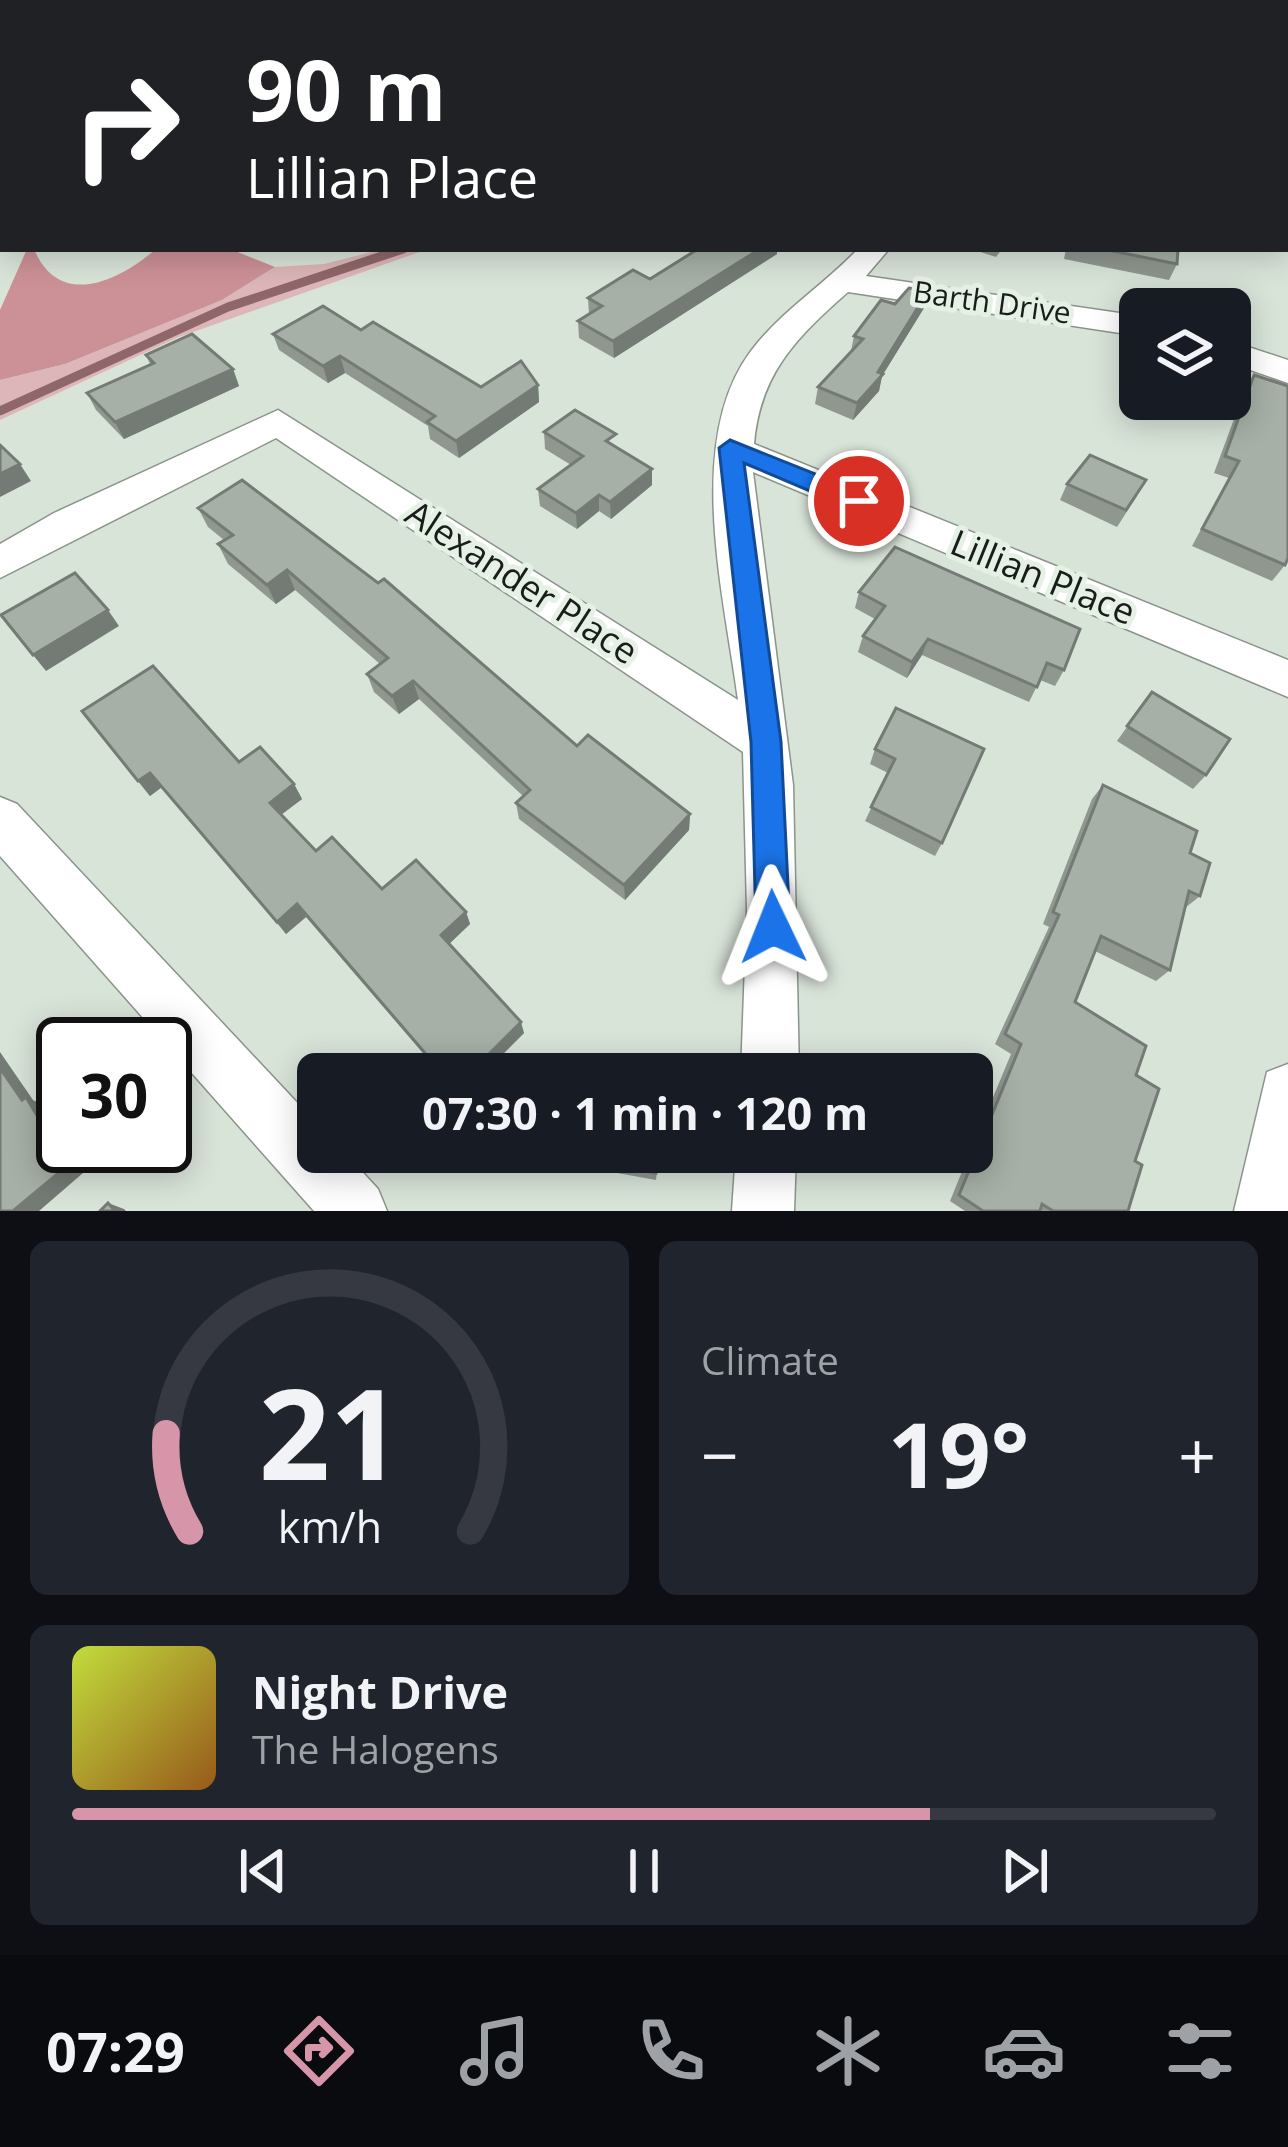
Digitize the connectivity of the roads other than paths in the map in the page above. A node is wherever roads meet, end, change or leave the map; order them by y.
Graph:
1 (871, 252) edge
2 (844, 282) junction
3 (1119, 323) edge
4 (1251, 359) edge
5 (1288, 372) edge
6 (730, 448) junction
7 (0, 563) edge
8 (1288, 679) edge
9 (766, 742) junction
10 (0, 820) edge
11 (771, 1053) edge
12 (1288, 1093) edge
13 (765, 1173) edge
14 (356, 1211) edge
15 (763, 1211) edge
16 (1264, 1211) edge

1 - 2 street
2 - 3 street, Barth Drive
2 - 6 street
4 - 5 street
6 - 8 street, Lillian Place
6 - 9 street
7 - 9 street, Alexander Place
9 - 11 street
10 - 14 street
12 - 16 street
13 - 15 street

